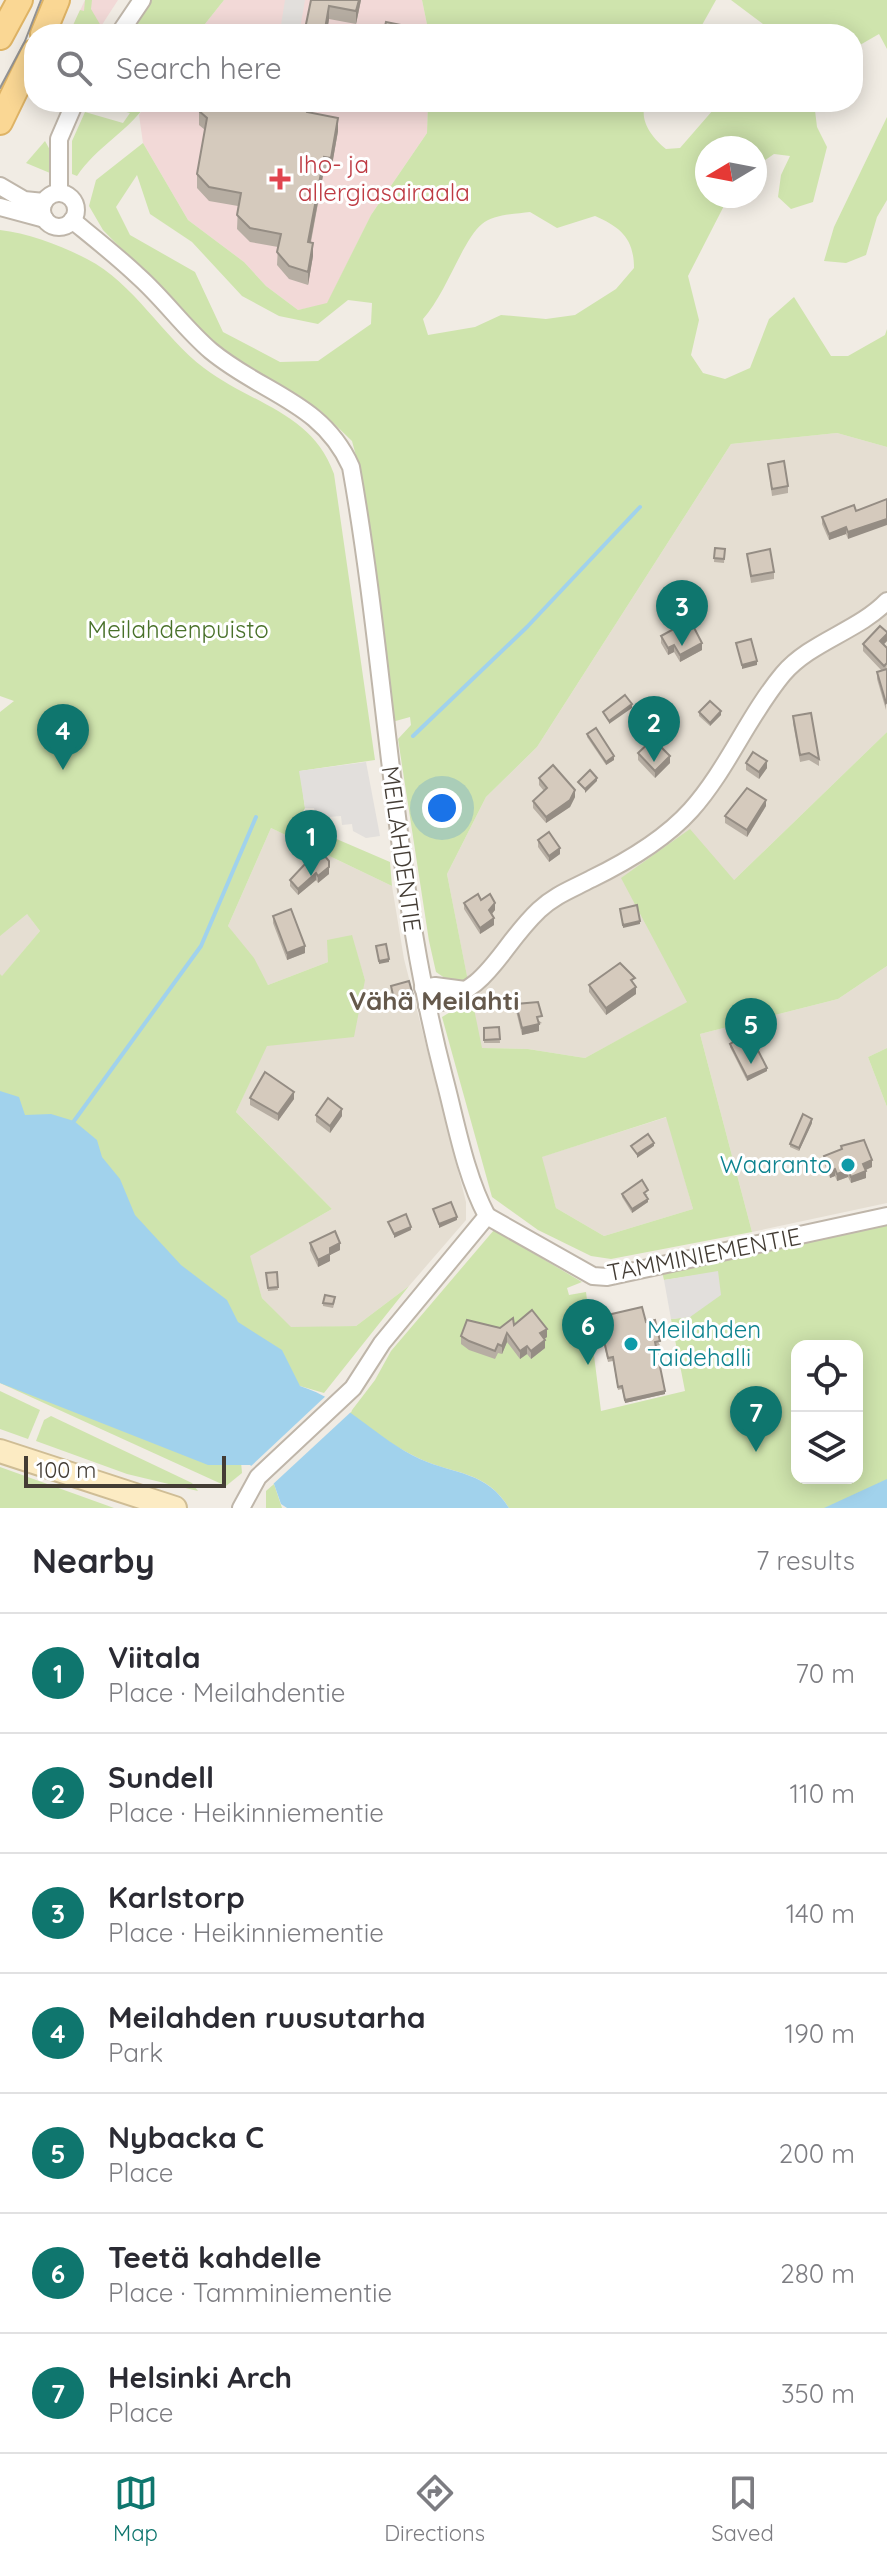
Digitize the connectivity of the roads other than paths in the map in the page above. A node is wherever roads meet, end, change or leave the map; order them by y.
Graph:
1 (20, 0) edge
2 (57, 0) edge
3 (142, 0) edge
4 (47, 24) edge
5 (126, 24) edge
6 (0, 37) edge
7 (24, 73) edge
8 (71, 112) edge
9 (0, 122) edge
10 (0, 186) edge
11 (59, 193) junction
12 (0, 207) edge
13 (44, 210) junction
14 (72, 220) junction
15 (887, 601) edge
16 (423, 988) junction
17 (465, 990) junction
18 (427, 1006) junction
19 (487, 1216) junction
20 (887, 1216) edge
21 (0, 1451) edge
22 (175, 1508) edge
23 (241, 1508) edge

1 - 6 main road
2 - 4 main road
3 - 5 street
7 - 9 main road
8 - 11 street
10 - 13 street
11 - 13 street
11 - 14 street
12 - 13 street
13 - 14 street
14 - 16 street, MEILAHDENTIE
15 - 17 street
16 - 17 street
16 - 18 street, MEILAHDENTIE
17 - 18 street
18 - 19 street, MEILAHDENTIE
19 - 20 street, TAMMINIEMENTIE
19 - 23 street
21 - 22 main road

